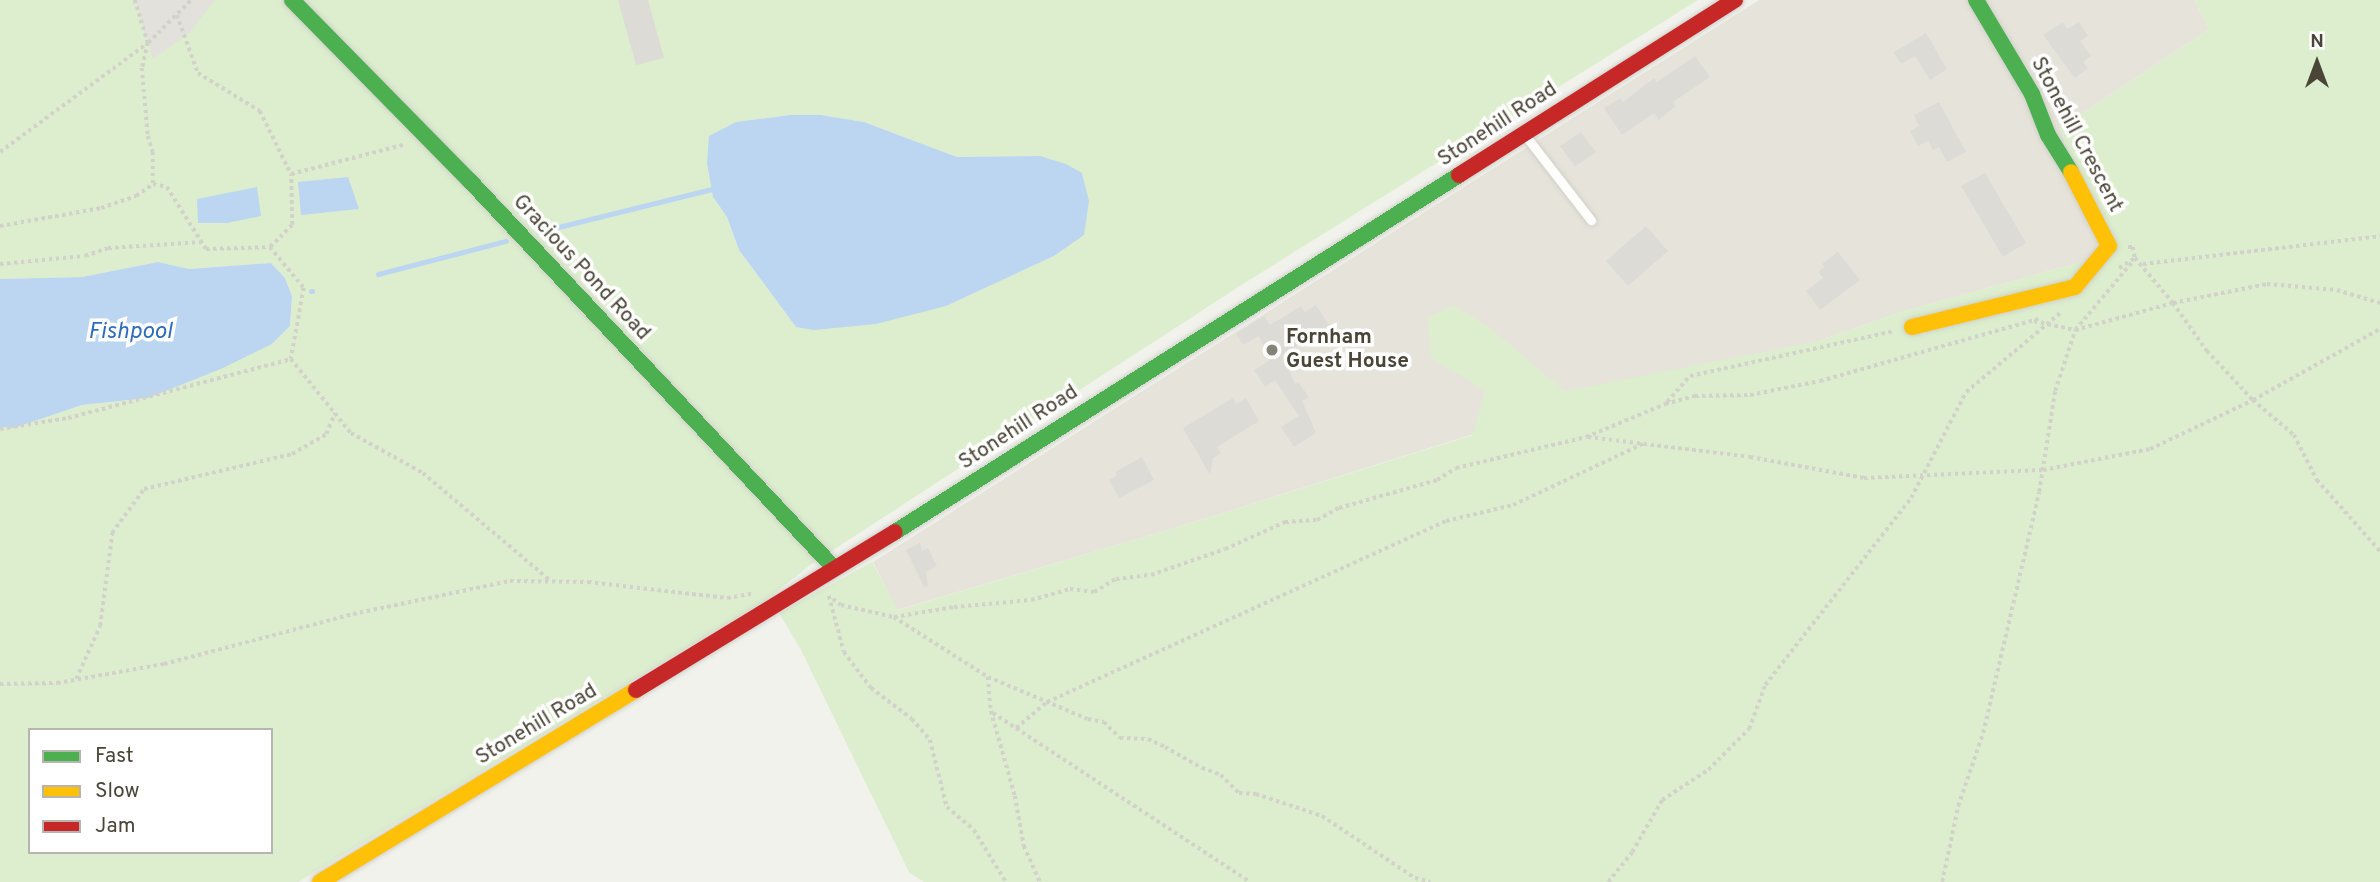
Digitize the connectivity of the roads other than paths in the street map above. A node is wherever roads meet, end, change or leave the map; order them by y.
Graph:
1 (292, 0) edge
2 (1735, 0) edge
3 (1976, 0) edge
4 (1524, 133) junction
5 (1591, 220) dead end
6 (1912, 327) road end
7 (834, 568) junction
8 (320, 882) edge

1 - 7 street, Gracious Pond Road
2 - 4 street, Stonehill Road
3 - 6 street, Stonehill Crescent
4 - 5 lane
4 - 7 street, Stonehill Road
7 - 8 street, Stonehill Road

